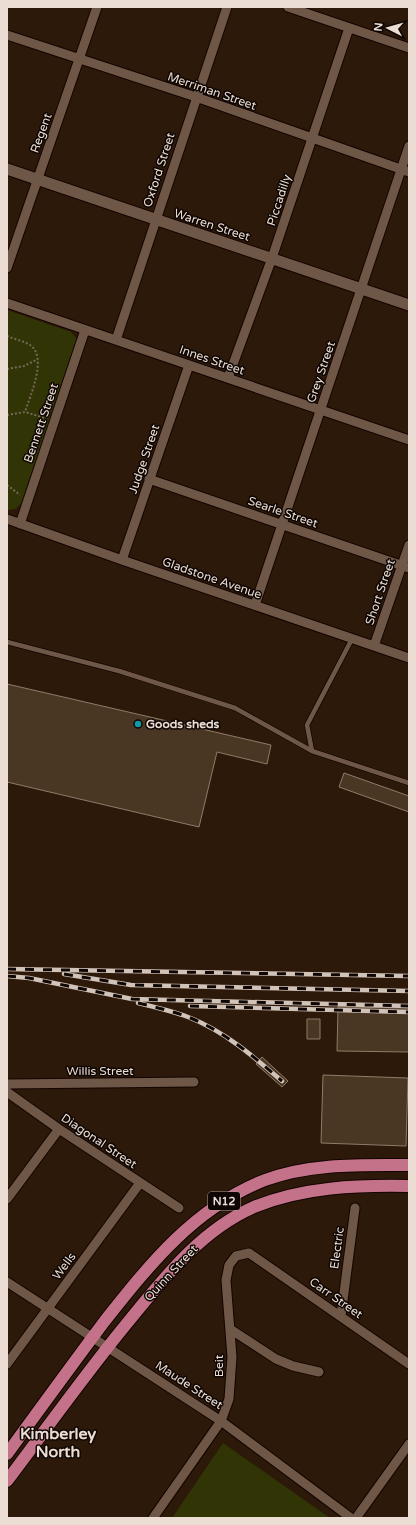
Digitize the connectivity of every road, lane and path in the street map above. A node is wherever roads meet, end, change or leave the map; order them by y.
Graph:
1 (98, 7) edge
2 (227, 7) edge
3 (288, 7) edge
4 (349, 28) junction
5 (7, 35) edge
6 (409, 48) edge
7 (80, 60) junction
8 (196, 97) junction
9 (312, 138) junction
10 (409, 146) edge
11 (7, 169) edge
12 (405, 171) edge
13 (38, 179) junction
14 (156, 220) junction
15 (272, 258) junction
16 (7, 268) edge
17 (361, 288) junction
18 (7, 303) edge
19 (409, 305) edge
20 (85, 330) junction
21 (7, 336) edge
22 (116, 340) junction
23 (38, 359) junction
24 (189, 365) junction
25 (7, 369) edge
26 (228, 378) junction
27 (320, 410) junction
28 (25, 412) junction
29 (7, 415) edge
30 (54, 421) junction
31 (409, 440) edge
32 (149, 479) junction
33 (7, 485) edge
34 (27, 501) junction
35 (7, 519) edge
36 (20, 524) junction
37 (282, 524) junction
38 (409, 545) edge
39 (122, 560) junction
40 (406, 566) edge
41 (255, 606) junction
42 (352, 639) junction
43 (7, 642) edge
44 (374, 646) junction
45 (409, 658) edge
46 (312, 751) junction
47 (409, 783) edge
48 (194, 1082) dead end
49 (7, 1084) edge
50 (7, 1092) edge
51 (59, 1129) junction
52 (409, 1166) edge
53 (140, 1183) junction
54 (409, 1186) edge
55 (7, 1199) edge
56 (179, 1208) dead end
57 (355, 1208) dead end
58 (249, 1253) joint
59 (7, 1282) edge
60 (47, 1309) junction
61 (341, 1316) junction
62 (230, 1329) junction
63 (92, 1338) junction
64 (108, 1347) junction
65 (7, 1364) edge
66 (409, 1364) edge
67 (318, 1372) dead end
68 (221, 1421) junction
69 (409, 1444) edge
70 (7, 1454) edge
71 (7, 1481) edge
72 (153, 1518) edge
73 (351, 1518) edge
74 (356, 1518) edge

1 - 7 street, Regent
2 - 8 street, Oxford Street
3 - 4 street
4 - 6 street
4 - 9 street, Piccadilly
5 - 7 street, Merriman Street
7 - 8 street, Merriman Street
7 - 13 street, Regent
8 - 9 street, Merriman Street
8 - 14 street, Oxford Street
9 - 12 street, Merriman Street
9 - 15 street, Piccadilly
10 - 12 street, Grey Street
11 - 13 street, Warren Street
12 - 17 street, Grey Street
13 - 14 street, Warren Street
13 - 16 street, Regent
14 - 15 street, Warren Street
14 - 22 street, Oxford Street
15 - 17 street, Warren Street
15 - 26 street, Piccadilly
17 - 19 street, Warren Street
17 - 27 street, Grey Street
18 - 20 street, Innes Street
20 - 22 street, Innes Street
20 - 30 street, Bennett Street
21 - 23 path
22 - 24 street, Innes Street
23 - 25 path
23 - 28 path
24 - 26 street, Innes Street
24 - 32 street, Judge Street
26 - 27 street, Innes Street
27 - 31 street, Innes Street
27 - 37 street, Grey Street
28 - 29 path
28 - 30 path
30 - 34 street, Bennett Street
32 - 37 street, Searle Street
32 - 39 street, Judge Street
33 - 34 path
34 - 36 street, Bennett Street
35 - 36 street, Gladstone Avenue
36 - 39 street, Gladstone Avenue
37 - 40 street, Searle Street
37 - 41 street, Grey Street
38 - 40 street, Short Street
39 - 41 street, Gladstone Avenue
40 - 44 street, Short Street
41 - 42 street, Gladstone Avenue
42 - 44 street, Gladstone Avenue
42 - 46 lane
43 - 46 lane
44 - 45 street, Gladstone Avenue
46 - 47 lane
48 - 49 street, Willis Street
50 - 51 street, Diagonal Street
51 - 53 street, Diagonal Street
51 - 55 street
52 - 63 highway, Quinn Street / N12
53 - 56 street, Diagonal Street
53 - 60 street, Wells
54 - 64 highway, Quinn Street / N12
57 - 61 street, Electric
58 - 61 street, Carr Street
58 - 62 street, Beit
59 - 60 street, Maude Street
60 - 63 street, Maude Street
60 - 65 street, Wells
61 - 66 street, Carr Street
62 - 67 street
62 - 68 street, Beit
63 - 64 street, Maude Street
63 - 70 highway, Quinn Street / N12
64 - 68 street, Maude Street
64 - 71 highway, Quinn Street / N12
68 - 72 street, Beit
68 - 73 street, Maude Street
69 - 74 street

